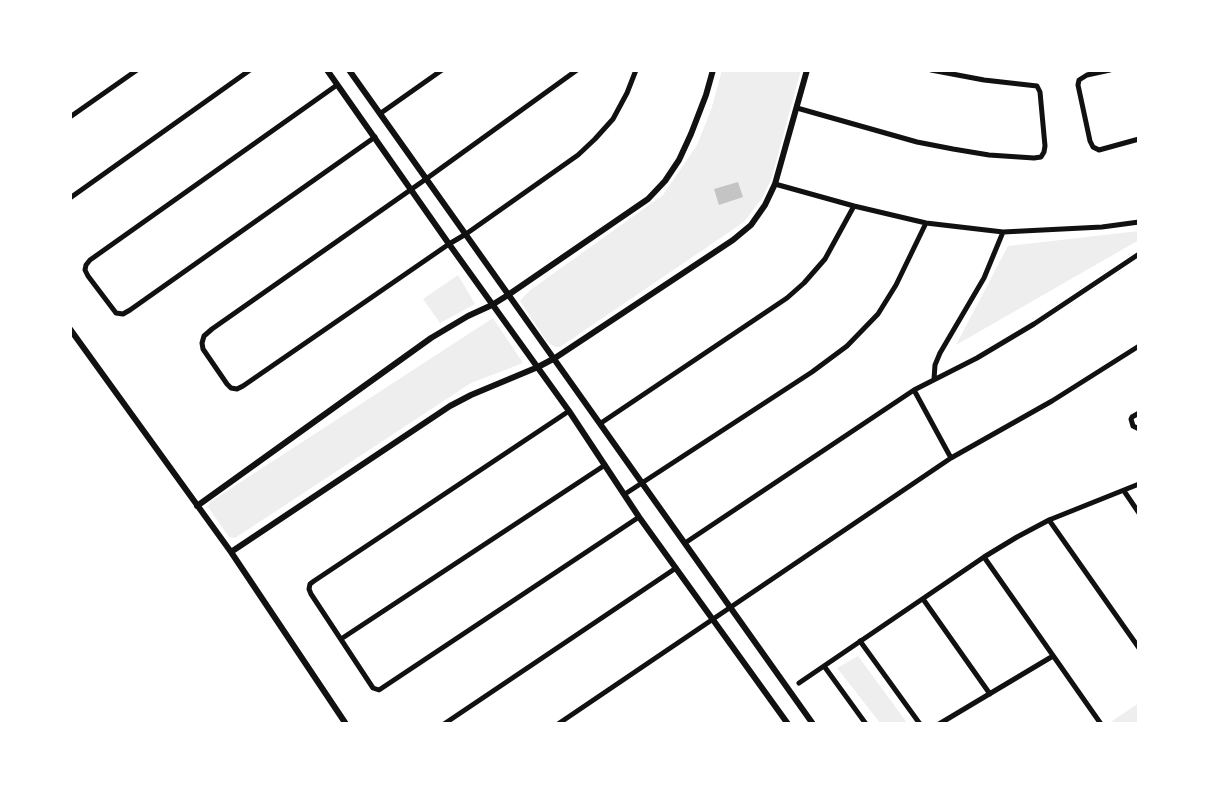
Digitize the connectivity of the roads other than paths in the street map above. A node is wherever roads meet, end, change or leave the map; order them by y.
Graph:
1 (137, 70) edge
2 (250, 70) edge
3 (327, 70) edge
4 (349, 70) edge
5 (442, 70) edge
6 (576, 70) edge
7 (636, 70) edge
8 (713, 70) edge
9 (807, 70) edge
10 (931, 70) edge
11 (1110, 70) edge
12 (337, 85) junction
13 (797, 108) junction
14 (381, 113) junction
15 (70, 117) edge
16 (374, 137) junction
17 (1139, 139) edge
18 (426, 179) junction
19 (775, 184) junction
20 (410, 190) junction
21 (70, 198) edge
22 (854, 206) junction
23 (1139, 222) edge
24 (926, 223) junction
25 (1003, 232) junction
26 (466, 234) junction
27 (449, 244) junction
28 (1139, 254) edge
29 (508, 295) junction
30 (492, 304) junction
31 (70, 329) edge
32 (1139, 346) edge
33 (555, 358) junction
34 (538, 367) junction
35 (934, 379) junction
36 (914, 390) junction
37 (569, 411) junction
38 (1137, 414) edge
39 (601, 423) junction
40 (1139, 429) edge
41 (951, 458) junction
42 (605, 465) junction
43 (643, 482) junction
44 (1139, 484) edge
45 (1124, 491) junction
46 (625, 494) junction
47 (197, 506) junction
48 (1139, 513) edge
49 (639, 517) junction
50 (1049, 520) junction
51 (685, 543) junction
52 (231, 552) junction
53 (984, 557) junction
54 (676, 568) junction
55 (923, 599) junction
56 (730, 606) junction
57 (713, 618) junction
58 (341, 639) junction
59 (860, 641) junction
60 (1139, 648) edge
61 (1053, 656) junction
62 (824, 666) junction
63 (799, 683) dead end
64 (990, 694) junction
65 (1099, 722) edge
66 (346, 724) edge
67 (444, 724) edge
68 (558, 724) edge
69 (788, 724) edge
70 (813, 724) edge
71 (866, 724) edge
72 (920, 724) edge
73 (939, 724) edge
74 (1089, 724) edge

1 - 15 street
2 - 21 street
3 - 12 street
4 - 14 street
5 - 14 street
6 - 18 street
7 - 26 street
8 - 29 street
9 - 13 street
10 - 13 street
11 - 17 street
12 - 16 street
12 - 16 street
13 - 19 street
14 - 18 street
16 - 20 street
18 - 20 street
18 - 26 street
19 - 22 street
19 - 33 street
20 - 27 street
20 - 27 street
22 - 24 street
22 - 39 street
23 - 25 street
24 - 25 street
24 - 43 street
25 - 35 street
26 - 27 street
26 - 29 street
27 - 30 street
28 - 35 street
29 - 30 street
29 - 33 street
30 - 34 street
30 - 47 street
31 - 47 street
32 - 41 street
33 - 34 street
33 - 39 street
34 - 37 street
34 - 52 street
35 - 36 street
36 - 41 street
36 - 51 street
37 - 42 street
37 - 58 street
38 - 40 street
39 - 43 street
41 - 56 street
42 - 46 street
42 - 58 street
43 - 46 street
43 - 51 street
44 - 45 street
45 - 48 street
45 - 50 street
46 - 49 street
47 - 52 street
49 - 54 street
49 - 58 street
50 - 53 street
50 - 60 street
51 - 56 street
52 - 66 street
53 - 55 street
53 - 61 street
54 - 57 street
54 - 67 street
55 - 59 street
55 - 64 street
56 - 57 street
56 - 70 street
57 - 68 street
57 - 69 street
59 - 62 street
59 - 72 street
61 - 64 street
61 - 65 street
62 - 63 street
62 - 71 street
64 - 73 street
65 - 74 street

